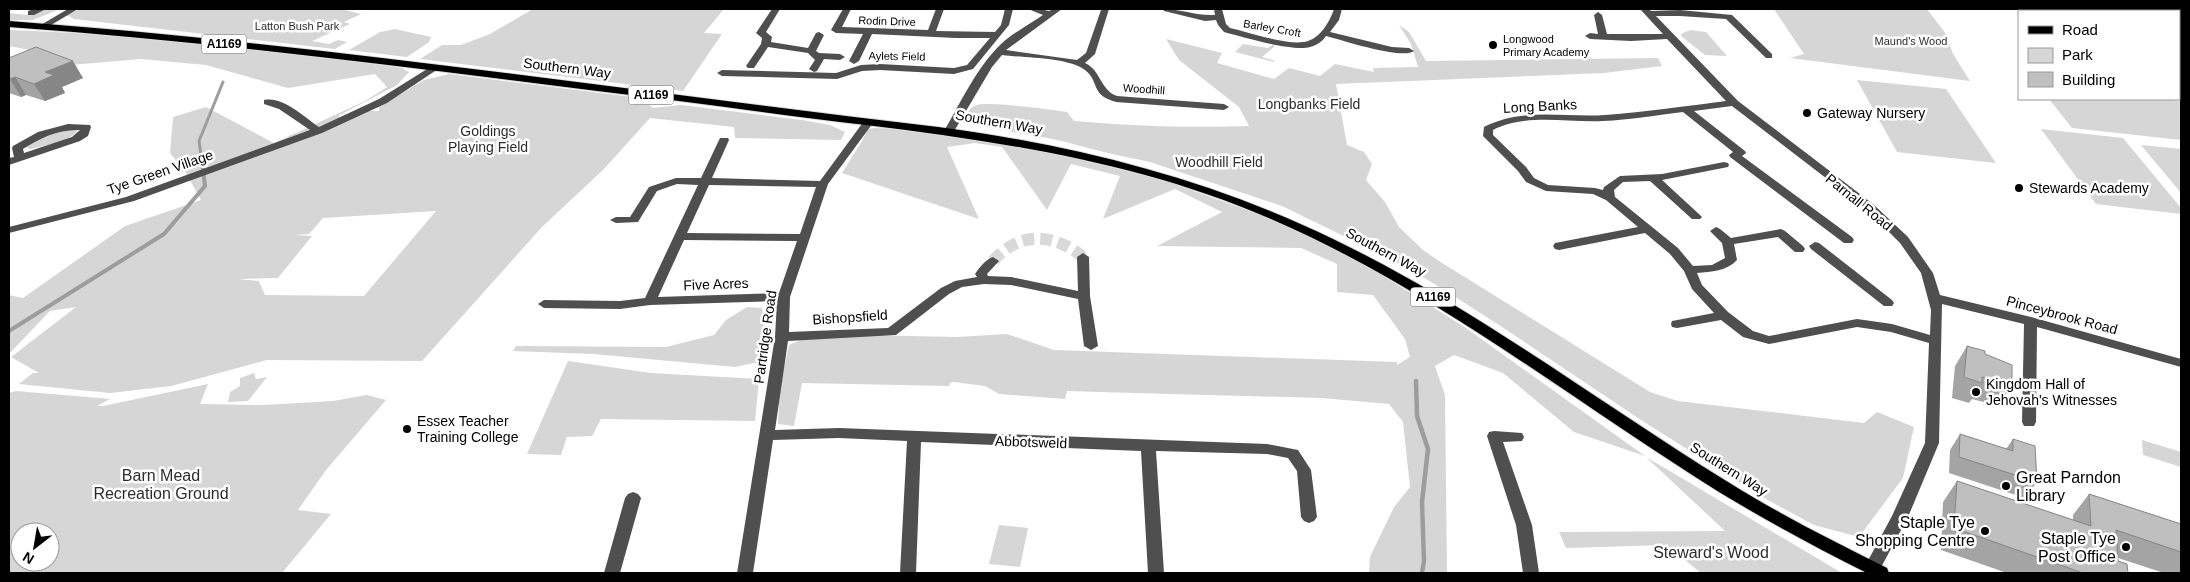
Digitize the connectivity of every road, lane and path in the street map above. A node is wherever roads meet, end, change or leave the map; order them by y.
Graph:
1 (42, 9) edge
2 (74, 9) edge
3 (776, 9) edge
4 (847, 9) edge
5 (940, 9) edge
6 (1009, 9) edge
7 (1032, 9) edge
8 (1058, 9) edge
9 (1167, 9) edge
10 (1338, 9) edge
11 (1105, 10) edge
12 (1646, 11) edge
13 (1219, 13) edge
14 (1730, 13) edge
15 (31, 14) dead end
16 (1048, 14) junction
17 (1598, 15) dead end
18 (9, 24) edge
19 (42, 26) junction
20 (869, 31) junction
21 (931, 33) junction
22 (1324, 33) junction
23 (819, 35) dead end
24 (998, 35) junction
25 (1590, 36) dead end
26 (1669, 36) junction
27 (1603, 37) junction
28 (766, 44) junction
29 (1410, 51) dead end
30 (999, 52) junction
31 (814, 54) junction
32 (1769, 56) dead end
33 (840, 57) dead end
34 (854, 61) dead end
35 (1079, 63) junction
36 (751, 66) dead end
37 (432, 69) junction
38 (814, 69) dead end
39 (722, 73) dead end
40 (268, 102) dead end
41 (1734, 103) junction
42 (1224, 107) dead end
43 (1684, 108) junction
44 (868, 123) junction
45 (318, 131) junction
46 (949, 131) junction
47 (724, 140) dead end
48 (14, 160) edge
49 (1724, 165) dead end
50 (1652, 177) junction
51 (705, 182) junction
52 (823, 184) junction
53 (1610, 198) junction
54 (1696, 217) dead end
55 (616, 220) dead end
56 (9, 230) edge
57 (1648, 230) junction
58 (1716, 232) dead end
59 (680, 236) junction
60 (805, 238) junction
61 (1848, 240) dead end
62 (1728, 242) junction
63 (1558, 246) dead end
64 (1815, 246) dead end
65 (1800, 249) dead end
66 (1083, 257) dead end
67 (993, 261) tunnel mouth
68 (1690, 270) junction
69 (984, 280) junction
70 (1084, 296) junction
71 (784, 297) junction
72 (1935, 298) junction
73 (650, 301) junction
74 (1888, 302) dead end
75 (544, 304) dead end
76 (1723, 315) junction
77 (2031, 321) junction
78 (1678, 324) dead end
79 (782, 337) junction
80 (1936, 341) junction
81 (1091, 346) dead end
82 (2181, 363) edge
83 (2030, 422) dead end
84 (766, 435) junction
85 (914, 437) junction
86 (1517, 437) dead end
87 (1148, 446) junction
88 (633, 498) dead end
89 (1309, 517) dead end
90 (1876, 571) edge
91 (612, 573) edge
92 (745, 573) edge
93 (908, 573) edge
94 (1156, 573) edge
95 (1531, 573) edge

1 - 15 street
2 - 19 street
3 - 28 street
4 - 20 street, Rodin Drive
5 - 21 street, Rodin Drive
6 - 24 street, Aylets Field
7 - 16 street
8 - 16 street
9 - 13 street, Barley Croft
10 - 22 street, Barley Croft
11 - 35 street
12 - 14 street
12 - 26 street, Parnall Road
13 - 22 street, Barley Croft
14 - 32 street
16 - 30 street
17 - 27 street
18 - 19 main road, Southern Way / A1169
19 - 37 main road, Southern Way / A1169
20 - 21 street, Rodin Drive
20 - 34 street
21 - 24 street, Rodin Drive
22 - 29 street
23 - 31 street
24 - 39 street, Aylets Field
25 - 27 street
26 - 27 street
26 - 41 street, Parnall Road
28 - 31 street
28 - 36 street
30 - 35 street
30 - 46 street
31 - 33 street
31 - 38 street
35 - 42 street, Woodhill
37 - 44 main road, Southern Way / A1169
37 - 45 street, Tye Green Village
40 - 45 street
41 - 43 street, Long Banks
41 - 72 street, Parnall Road
43 - 53 street, Long Banks
43 - 61 street
44 - 46 main road, Southern Way / A1169
44 - 52 street, Partridge Road
45 - 56 street, Tye Green Village
46 - 90 main road, Southern Way / A1169
47 - 51 street, Five Acres
48 - 48 street
49 - 50 street
50 - 53 street
50 - 54 street
51 - 52 street
51 - 55 street
51 - 59 street, Five Acres
52 - 60 street, Partridge Road
53 - 57 street, Long Banks
57 - 63 street
57 - 68 street, Long Banks
58 - 62 street
59 - 60 street
59 - 73 street, Five Acres
60 - 71 street, Partridge Road
62 - 65 street
62 - 68 street
64 - 74 street
66 - 70 street
67 - 69 street
68 - 76 street, Long Banks
69 - 70 street, Bishopsfield
69 - 79 street, Bishopsfield
70 - 81 street
71 - 73 street, Five Acres
71 - 79 street, Partridge Road
72 - 77 street, Pinceybrook Road
72 - 80 street, Parnall Road
73 - 75 street, Five Acres
76 - 78 street
76 - 80 street, Long Banks
77 - 82 street, Pinceybrook Road
77 - 83 street
79 - 84 street, Partridge Road
80 - 90 street, Parnall Road
84 - 85 street, Abbotsweld
84 - 92 street, Partridge Road
85 - 87 street, Abbotsweld
85 - 93 street
86 - 95 street
87 - 89 street, Abbotsweld
87 - 94 street
88 - 91 street

